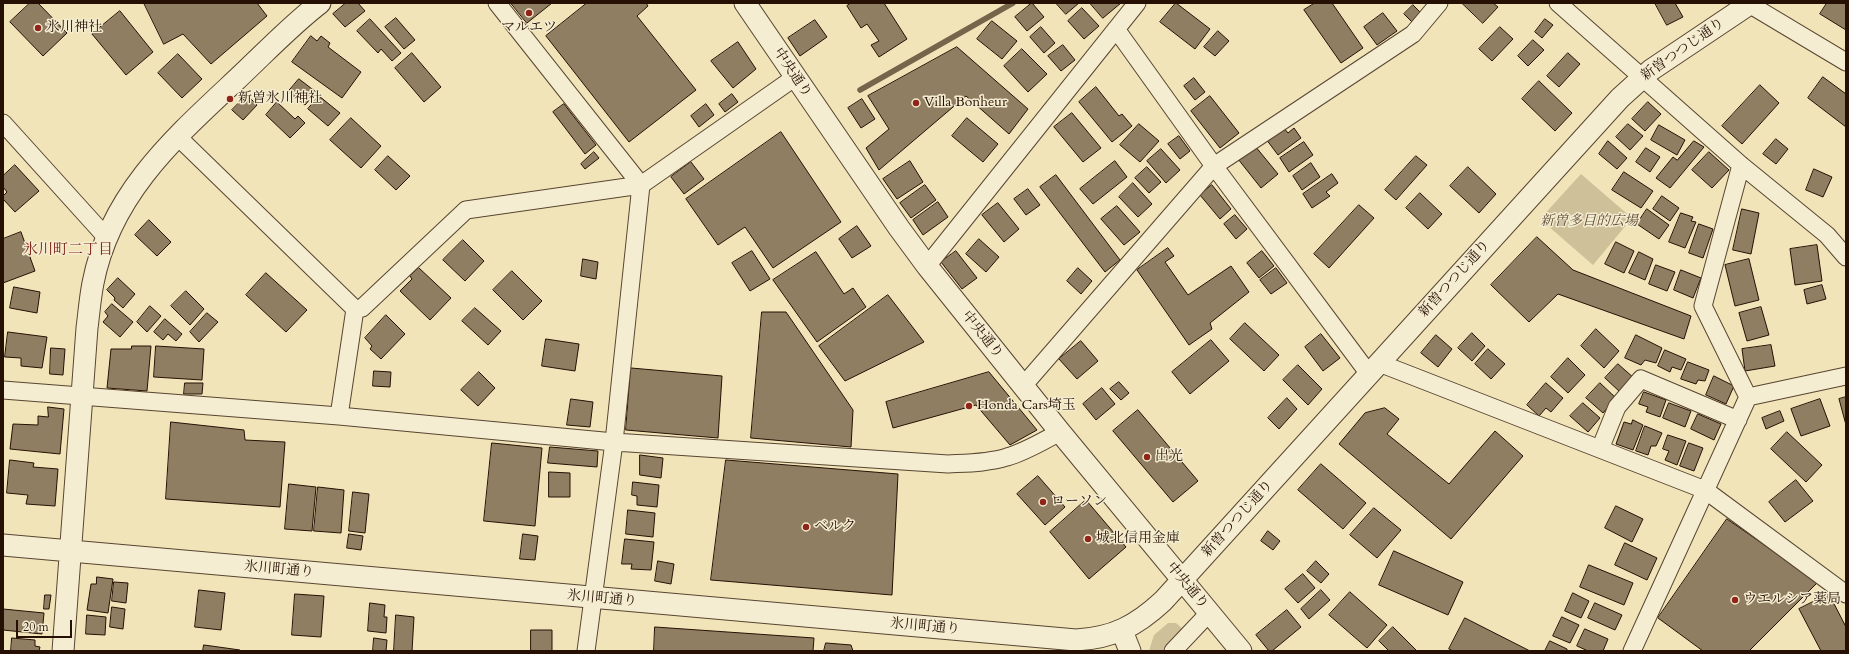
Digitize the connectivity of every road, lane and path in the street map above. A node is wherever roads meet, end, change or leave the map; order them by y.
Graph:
1 (320, 3) edge
2 (497, 3) edge
3 (745, 3) edge
4 (1138, 3) edge
5 (1439, 3) edge
6 (1558, 3) edge
7 (1750, 4) edge
8 (1116, 28) junction
9 (1846, 62) edge
10 (794, 78) junction
11 (1642, 78) junction
12 (3, 123) edge
13 (177, 136) junction
14 (1741, 165) junction
15 (1214, 166) junction
16 (642, 185) junction
17 (106, 238) junction
18 (1846, 257) edge
19 (926, 266) junction
20 (355, 308) junction
21 (1374, 369) junction
22 (1846, 376) edge
23 (1023, 386) junction
24 (3, 390) edge
25 (82, 396) junction
26 (1748, 397) junction
27 (339, 416) junction
28 (1738, 420) junction
29 (1060, 432) junction
30 (614, 442) junction
31 (1600, 449) junction
32 (1705, 490) junction
33 (3, 545) edge
34 (70, 551) junction
35 (1182, 581) junction
36 (1846, 594) edge
37 (592, 598) junction
38 (1209, 613) junction
39 (1122, 631) junction
40 (63, 651) edge
41 (586, 651) edge
42 (1130, 651) edge
43 (1173, 651) edge
44 (1241, 651) edge
45 (1632, 651) edge

1 - 13 street
2 - 16 street
3 - 10 street, 中央通り
4 - 8 street
5 - 15 street
6 - 11 street
7 - 9 street
7 - 11 street, 新曽つつじ通り
8 - 15 street
8 - 19 street
10 - 16 street
10 - 19 street, 中央通り
11 - 14 street
11 - 21 street, 新曽つつじ通り
12 - 17 street
13 - 17 street
13 - 20 street
14 - 18 street
14 - 26 street
15 - 21 street
15 - 23 street
16 - 20 street
16 - 30 street
17 - 25 street
19 - 23 street, 中央通り
20 - 27 street
21 - 31 street
21 - 35 street, 新曽つつじ通り
22 - 26 street
23 - 29 street, 中央通り
24 - 25 street
25 - 27 street
25 - 34 street
26 - 28 street
27 - 30 street
28 - 31 street
28 - 32 street
29 - 30 street
29 - 35 street, 中央通り
30 - 37 street
31 - 32 street
32 - 36 street
32 - 45 street
33 - 34 street, 氷川町通り
34 - 37 street, 氷川町通り
34 - 40 street
35 - 38 street, 中央通り
35 - 39 street, 氷川町通り
37 - 39 street, 氷川町通り
37 - 41 street
38 - 43 street
38 - 44 street, 中央通り
39 - 42 street

